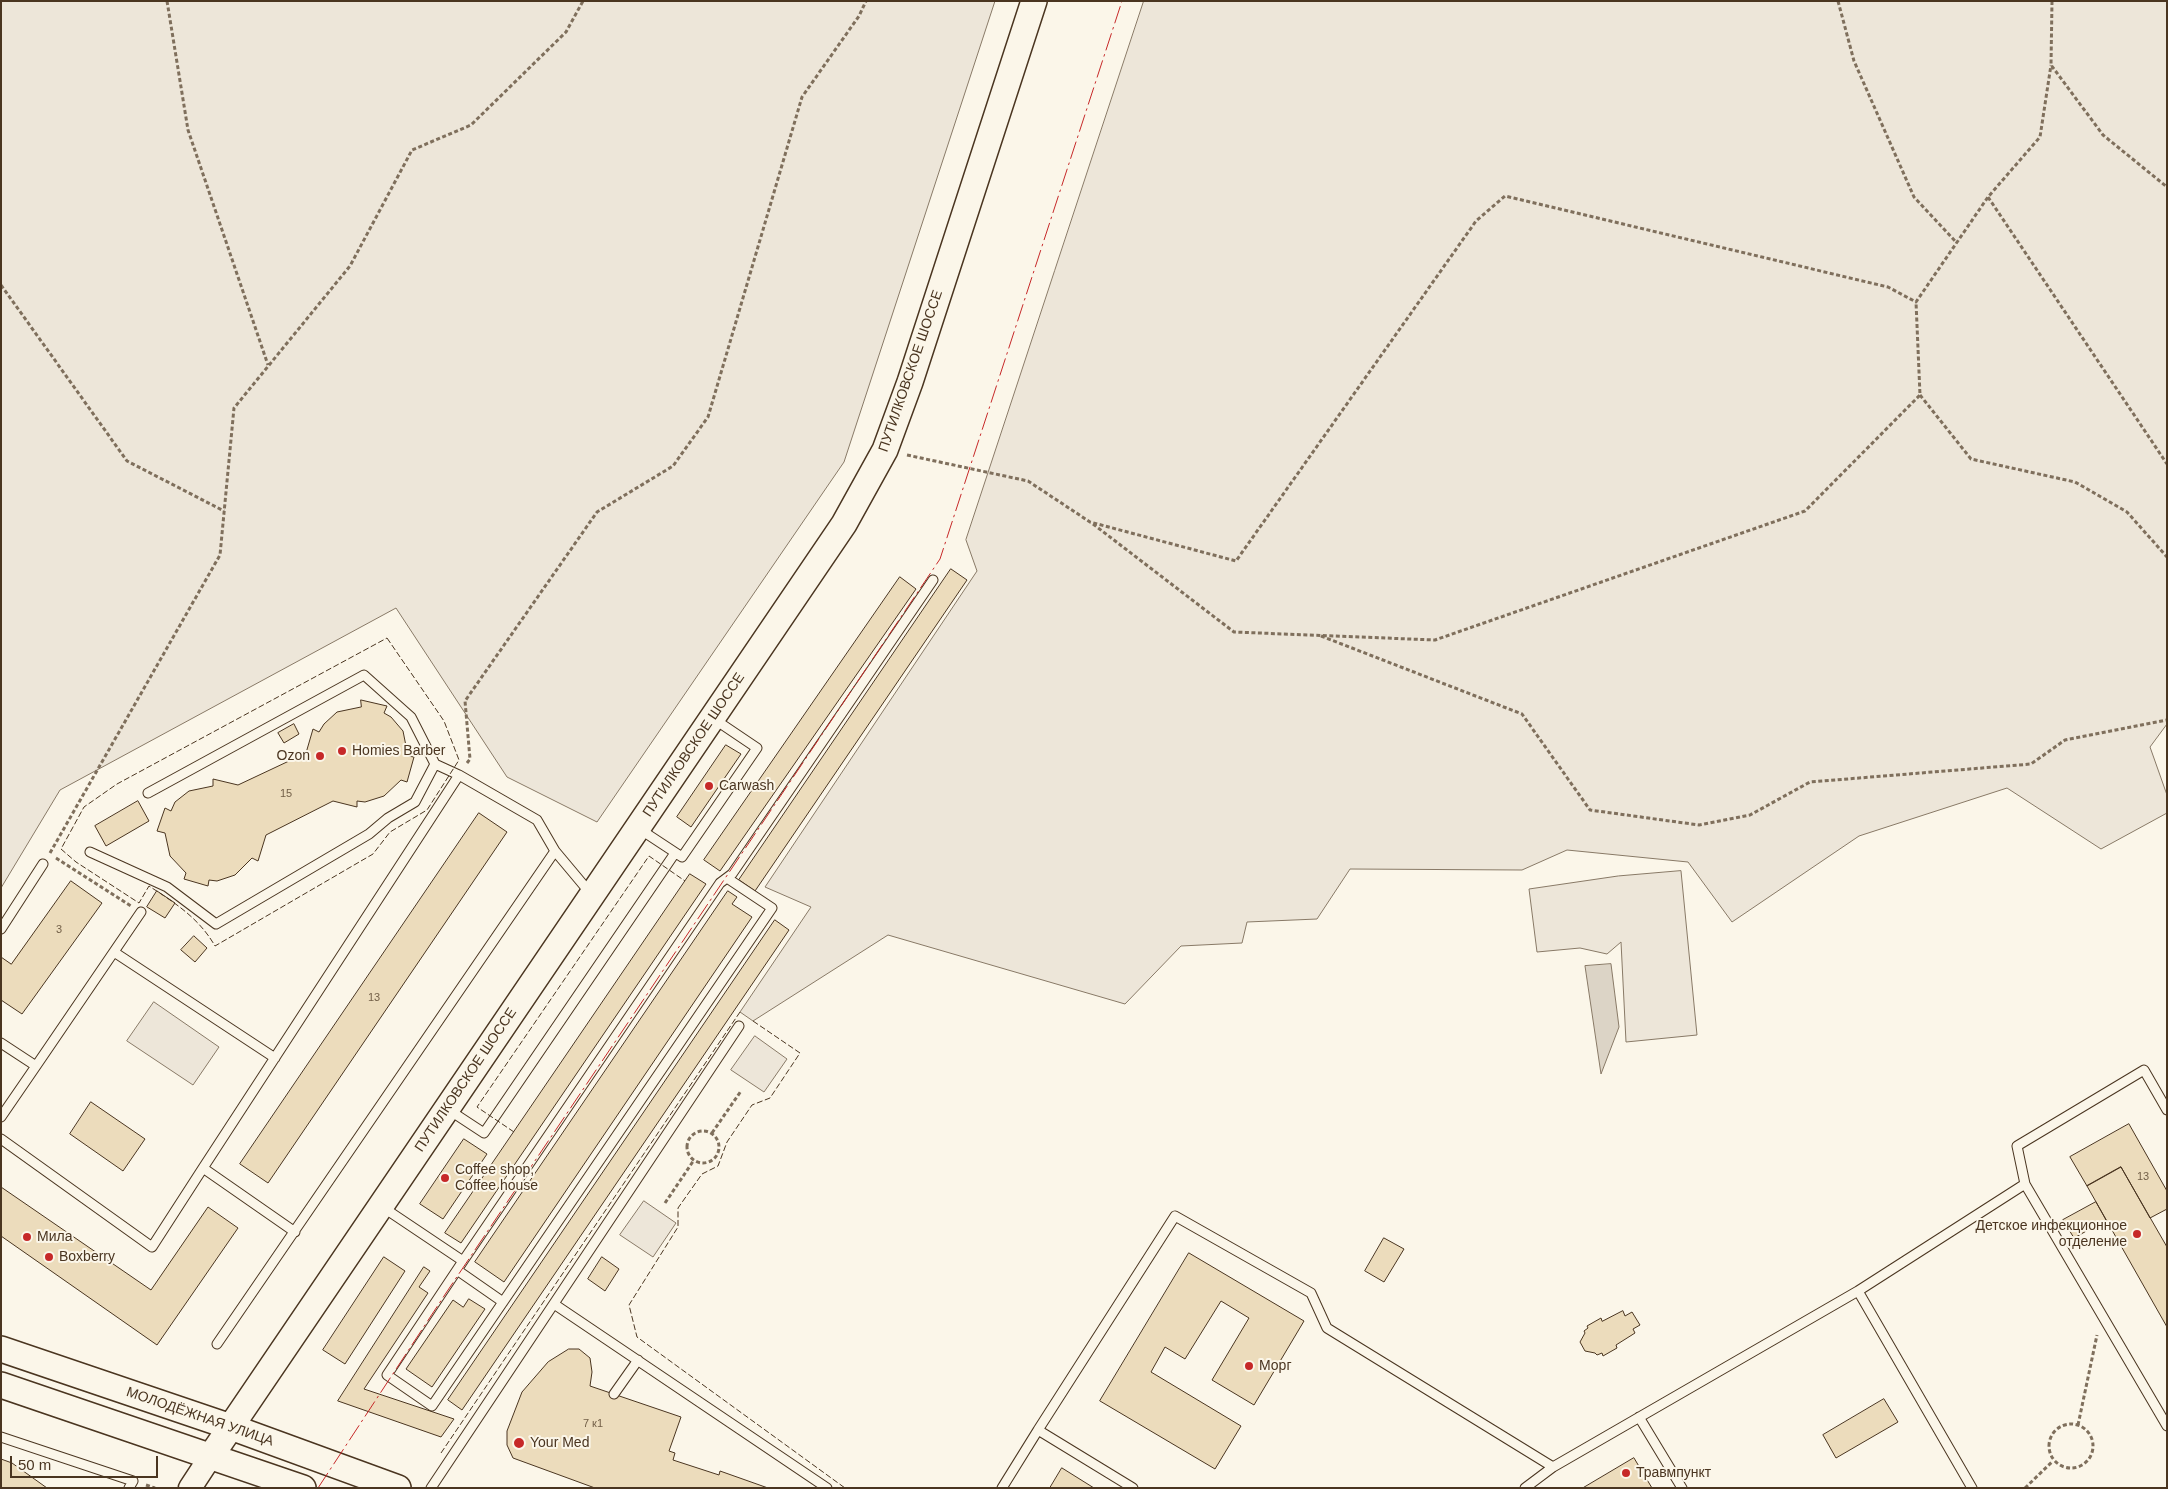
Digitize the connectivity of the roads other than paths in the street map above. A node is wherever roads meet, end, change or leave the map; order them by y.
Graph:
1 (1034, 1) edge
2 (932, 580) dead end
3 (713, 718) junction
4 (435, 764) junction
5 (459, 776) junction
6 (148, 793) dead end
7 (638, 827) junction
8 (555, 851) junction
9 (90, 852) dead end
10 (676, 853) junction
11 (43, 864) road end
12 (727, 878) junction
13 (592, 895) junction
14 (141, 912) road end
15 (1, 929) edge
16 (114, 952) junction
17 (739, 1026) dead end
18 (1, 1043) edge
19 (275, 1058) junction
20 (36, 1066) junction
21 (447, 1108) junction
22 (2167, 1110) edge
23 (1, 1117) edge
24 (1, 1139) edge
25 (203, 1168) junction
26 (2025, 1184) junction
27 (381, 1206) junction
28 (294, 1232) junction
29 (463, 1261) junction
30 (456, 1270) junction
31 (1858, 1291) junction
32 (503, 1302) junction
33 (554, 1304) junction
34 (217, 1344) dead end
35 (1, 1349) edge
36 (638, 1360) junction
37 (1, 1385) edge
38 (614, 1394) dead end
39 (1639, 1417) junction
40 (2167, 1426) edge
41 (231, 1427) junction
42 (1038, 1430) junction
43 (1, 1437) edge
44 (211, 1456) junction
45 (1553, 1467) junction
46 (129, 1488) edge
47 (190, 1488) edge
48 (303, 1488) edge
49 (398, 1488) edge
50 (431, 1488) edge
51 (827, 1488) edge
52 (1002, 1488) edge
53 (1133, 1488) edge
54 (1525, 1488) edge
55 (1682, 1488) edge
56 (1972, 1488) edge

1 - 3 main road, ПУТИЛКОВСКОЕ ШОССЕ
2 - 12 lane
3 - 7 main road, ПУТИЛКОВСКОЕ ШОССЕ
3 - 10 lane
4 - 5 lane
4 - 6 lane
4 - 9 lane
5 - 8 lane
5 - 19 lane
7 - 10 lane
7 - 13 main road, ПУТИЛКОВСКОЕ ШОССЕ
8 - 13 lane
8 - 28 lane
10 - 21 lane
11 - 15 lane
12 - 29 lane
12 - 32 lane
13 - 21 main road, ПУТИЛКОВСКОЕ ШОССЕ
14 - 16 lane
16 - 19 lane
16 - 20 lane
17 - 33 lane
18 - 20 lane
19 - 25 lane
20 - 23 lane
21 - 27 main road, ПУТИЛКОВСКОЕ ШОССЕ
22 - 26 lane
24 - 25 lane
25 - 28 lane
26 - 31 lane
26 - 40 lane
27 - 29 lane
27 - 41 main road, ПУТИЛКОВСКОЕ ШОССЕ
28 - 34 lane
29 - 30 lane
30 - 32 lane
30 - 32 lane
31 - 39 lane
31 - 56 lane
33 - 36 lane
33 - 50 lane
35 - 41 main road, МОЛОДЁЖНАЯ УЛИЦА
36 - 38 lane
36 - 51 lane
37 - 44 main road
39 - 45 lane
39 - 55 lane
41 - 44 main road, ПУТИЛКОВСКОЕ ШОССЕ
41 - 49 main road, МОЛОДЁЖНАЯ УЛИЦА
42 - 45 lane
42 - 52 lane
42 - 53 lane
43 - 46 lane
44 - 47 street
44 - 48 main road
45 - 54 lane

